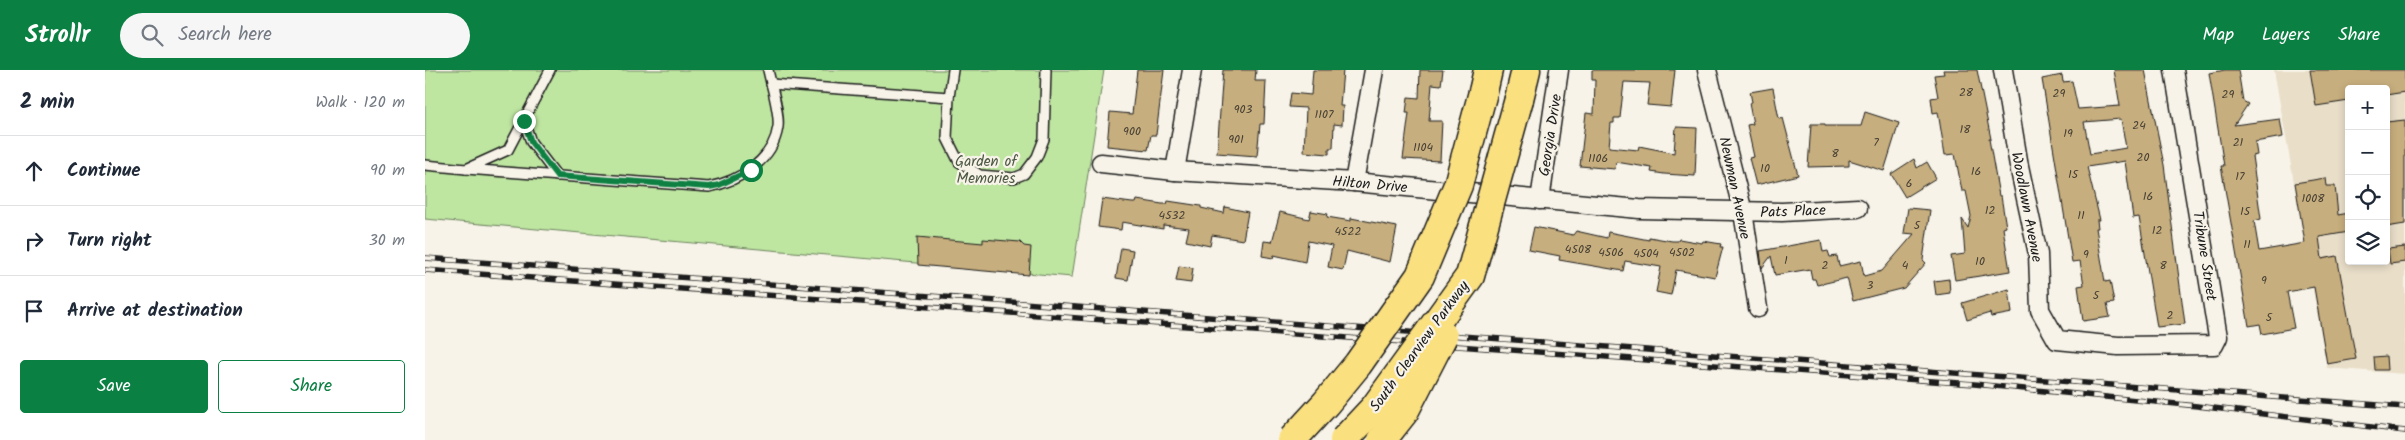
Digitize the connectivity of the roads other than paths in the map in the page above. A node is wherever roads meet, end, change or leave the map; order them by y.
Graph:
1 (550, 70) edge
2 (768, 70) edge
3 (953, 70) edge
4 (1046, 70) edge
5 (1192, 70) edge
6 (1374, 70) edge
7 (1526, 70) edge
8 (1559, 70) edge
9 (1707, 70) edge
10 (2003, 70) edge
11 (2174, 70) edge
12 (1485, 81) edge
13 (771, 84) junction
14 (949, 97) junction
15 (524, 121) junction
16 (1101, 163) dead end
17 (425, 165) edge
18 (466, 169) junction
19 (1175, 171) junction
20 (557, 176) junction
21 (1354, 182) junction
22 (1540, 200) junction
23 (1858, 208) dead end
24 (1639, 209) joint
25 (1743, 212) junction
26 (1470, 276) junction
27 (1758, 308) dead end
28 (2118, 346) joint
29 (1326, 403) junction
30 (1279, 440) edge
31 (1292, 440) edge
32 (1344, 440) edge
33 (1382, 440) edge

1 - 15 lane
2 - 13 lane
3 - 14 lane
4 - 14 lane
5 - 19 street
6 - 21 street
7 - 26 highway, South Clearview Parkway, bridge
8 - 22 street, Georgia Drive
9 - 25 street, Newman Avenue
10 - 28 street, Woodlawn Avenue
11 - 28 street, Tribune Street
12 - 29 highway, bridge
13 - 14 lane
13 - 20 lane
15 - 18 lane
15 - 20 lane
16 - 19 street, Hilton Drive
17 - 18 lane
18 - 20 lane
19 - 21 street, Hilton Drive
21 - 22 street, Hilton Drive
22 - 24 street, Hilton Drive
23 - 25 street, Pats Place
24 - 25 street, Pats Place
25 - 27 street, Newman Avenue
26 - 32 highway, South Clearview Parkway, bridge
26 - 33 highway, bridge
29 - 30 highway, bridge
29 - 31 highway, bridge

